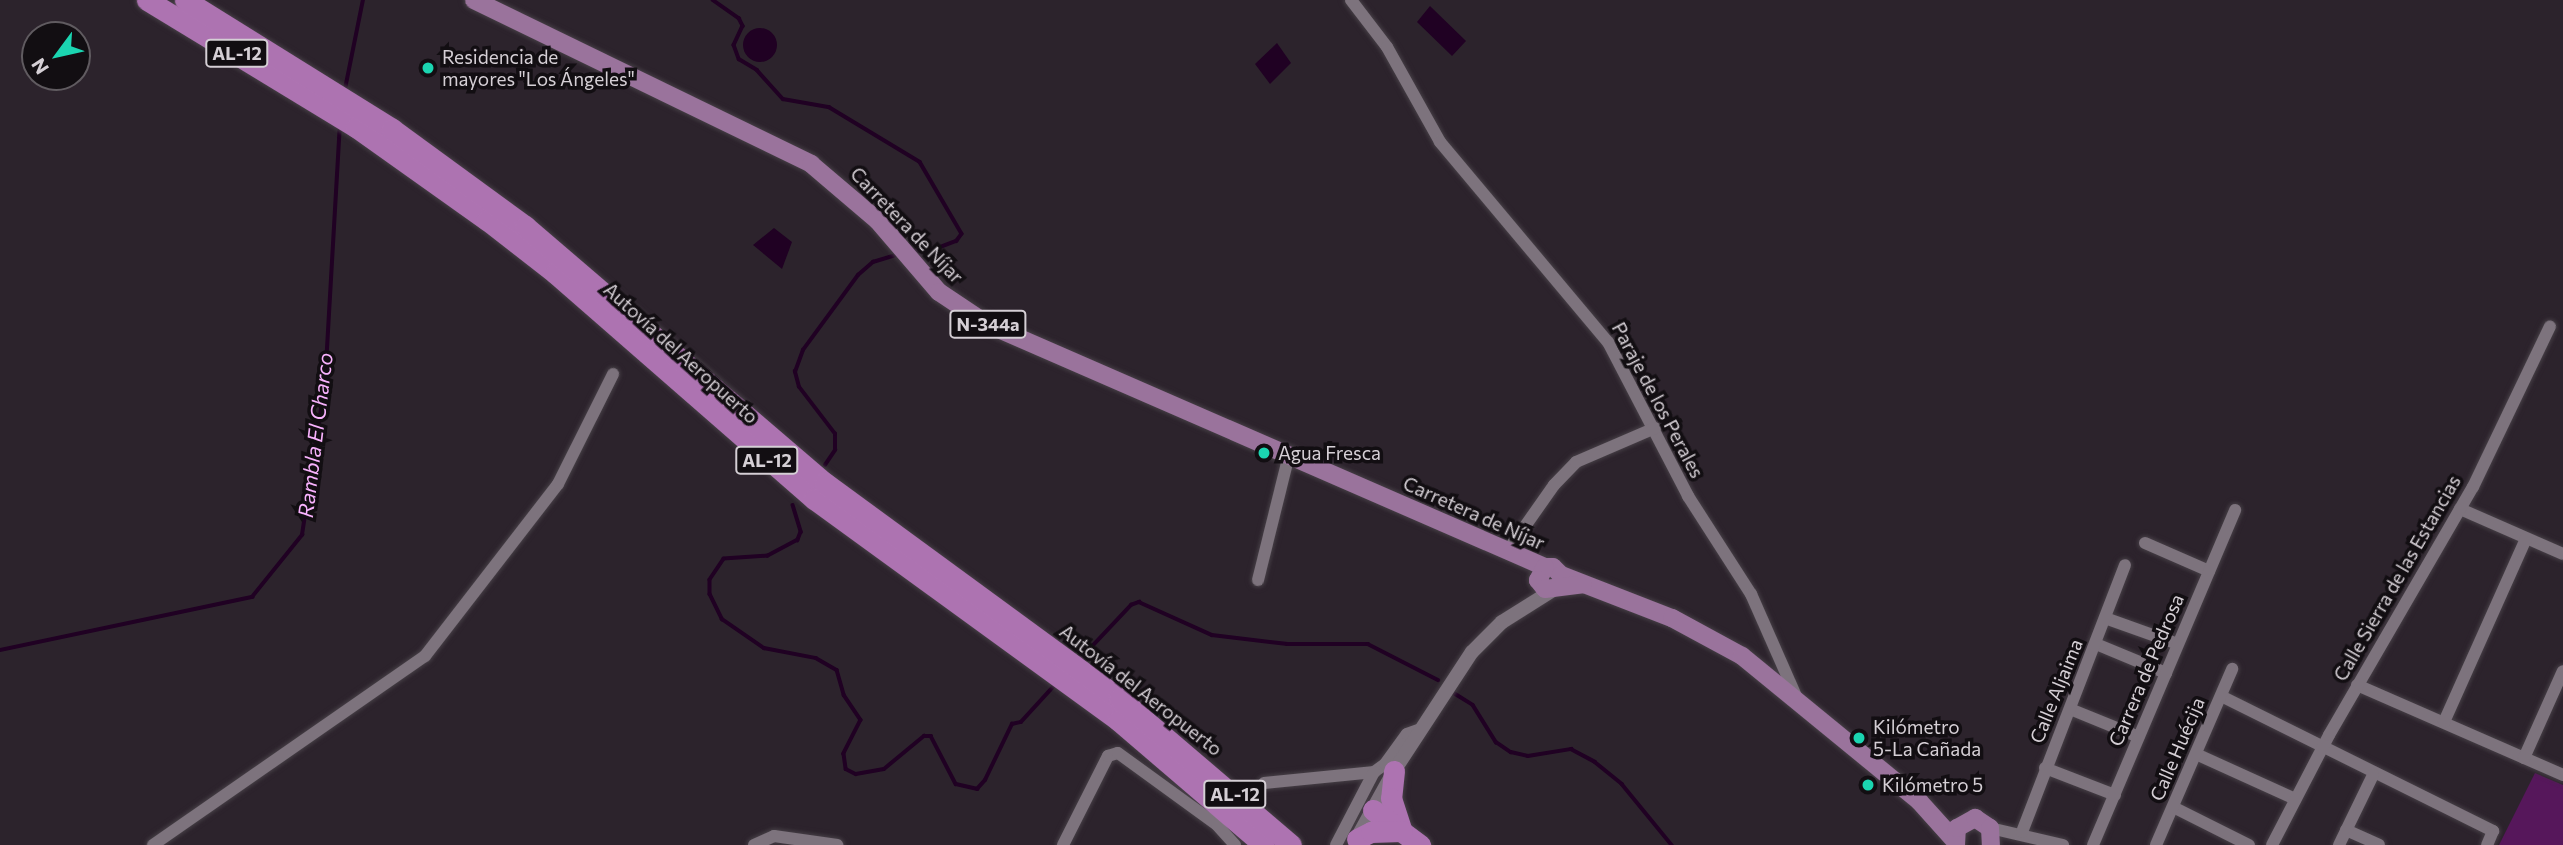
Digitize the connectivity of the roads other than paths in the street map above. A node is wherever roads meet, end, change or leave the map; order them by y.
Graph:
1 (147, 0) edge
2 (185, 0) edge
3 (474, 0) edge
4 (1352, 0) edge
5 (328, 98) junction
6 (358, 117) junction
7 (2550, 326) dead end
8 (613, 374) dead end
9 (1655, 428) junction
10 (1289, 455) junction
11 (2460, 509) junction
12 (2235, 510) dead end
13 (2526, 539) junction
14 (2145, 543) dead end
15 (1509, 549) junction
16 (2563, 554) edge
17 (2125, 565) dead end
18 (2209, 571) junction
19 (1258, 580) dead end
20 (1551, 581) junction
21 (2105, 618) junction
22 (2096, 644) junction
23 (2178, 644) junction
24 (2232, 669) dead end
25 (2563, 671) edge
26 (2166, 673) junction
27 (2357, 685) junction
28 (2221, 696) junction
29 (1799, 703) junction
30 (2070, 709) junction
31 (2444, 722) junction
32 (1421, 729) junction
33 (2139, 737) junction
34 (2323, 748) junction
35 (2196, 754) junction
36 (2524, 758) junction
37 (2045, 768) junction
38 (1384, 771) junction
39 (2373, 775) junction
40 (2563, 775) edge
41 (1264, 783) dead end
42 (2115, 795) junction
43 (2295, 799) junction
44 (1919, 801) junction
45 (2172, 807) junction
46 (1373, 810) junction
47 (1969, 819) junction
48 (2346, 830) junction
49 (1402, 831) junction
50 (2022, 832) junction
51 (1991, 836) edge
52 (1355, 842) edge
53 (1956, 843) edge
54 (153, 845) edge
55 (754, 845) edge
56 (837, 845) edge
57 (1063, 845) edge
58 (1235, 845) edge
59 (1264, 845) edge
60 (1291, 845) edge
61 (1336, 845) edge
62 (1420, 845) edge
63 (2063, 845) edge
64 (2093, 845) edge
65 (2156, 845) edge
66 (2249, 845) edge
67 (2272, 845) edge
68 (2339, 845) edge
69 (2379, 845) edge
70 (2487, 845) edge

1 - 5 highway, Autovía del Aeropuerto / AL-12
2 - 5 highway, Autovía del Aeropuerto / AL-12
3 - 10 main road, Carretera de Níjar / N-344a
4 - 9 street, Paraje de los Perales
5 - 6 highway, Autovía del Aeropuerto / AL-12
6 - 59 highway, Autovía del Aeropuerto / AL-12
6 - 60 highway, Autovía del Aeropuerto / AL-12
7 - 11 street, Calle Sierra de las Estancias
8 - 54 street
9 - 15 street
9 - 29 street, Paraje de los Perales
10 - 15 main road, Carretera de Níjar / N-344a
10 - 19 street
11 - 13 street
11 - 27 street, Calle Sierra de las Estancias
12 - 18 street, Carrera de Pedrosa
13 - 16 street
13 - 31 street
14 - 18 street
15 - 20 main road, Carretera de Níjar / N-344a
17 - 21 street, Calle Aljaima
18 - 23 street, Carrera de Pedrosa
20 - 29 main road, Carretera de Níjar
20 - 32 street
21 - 22 street, Calle Aljaima
21 - 23 street
22 - 26 street
22 - 30 street, Calle Aljaima
23 - 26 street, Carrera de Pedrosa
24 - 28 street, Calle Huécija
25 - 36 street
26 - 33 street, Carrera de Pedrosa
27 - 31 street
27 - 34 street, Calle Sierra de las Estancias
28 - 34 street
28 - 35 street, Calle Huécija
29 - 44 main road, Carretera de Níjar
30 - 33 street
30 - 37 street, Calle Aljaima
31 - 36 street
32 - 38 street
32 - 38 street
33 - 42 street, Carrera de Pedrosa
34 - 39 street
34 - 43 street, Calle Sierra de las Estancias
35 - 43 street
35 - 45 street, Calle Huécija
36 - 40 street
37 - 42 street
37 - 50 street, Calle Aljaima
38 - 41 street
38 - 46 street
38 - 49 highway
38 - 61 street
39 - 48 street
39 - 70 street
42 - 64 street, Carrera de Pedrosa
43 - 67 street, Calle Sierra de las Estancias
44 - 47 main road, Carretera de Níjar
44 - 53 main road, Carretera de Níjar
45 - 65 street, Calle Huécija
45 - 66 street
46 - 49 highway
46 - 52 street
47 - 51 main road, Carretera de Níjar
47 - 53 main road
48 - 68 street
48 - 69 street
49 - 52 highway
49 - 62 highway
50 - 51 street
50 - 63 street
55 - 56 street
57 - 58 street

